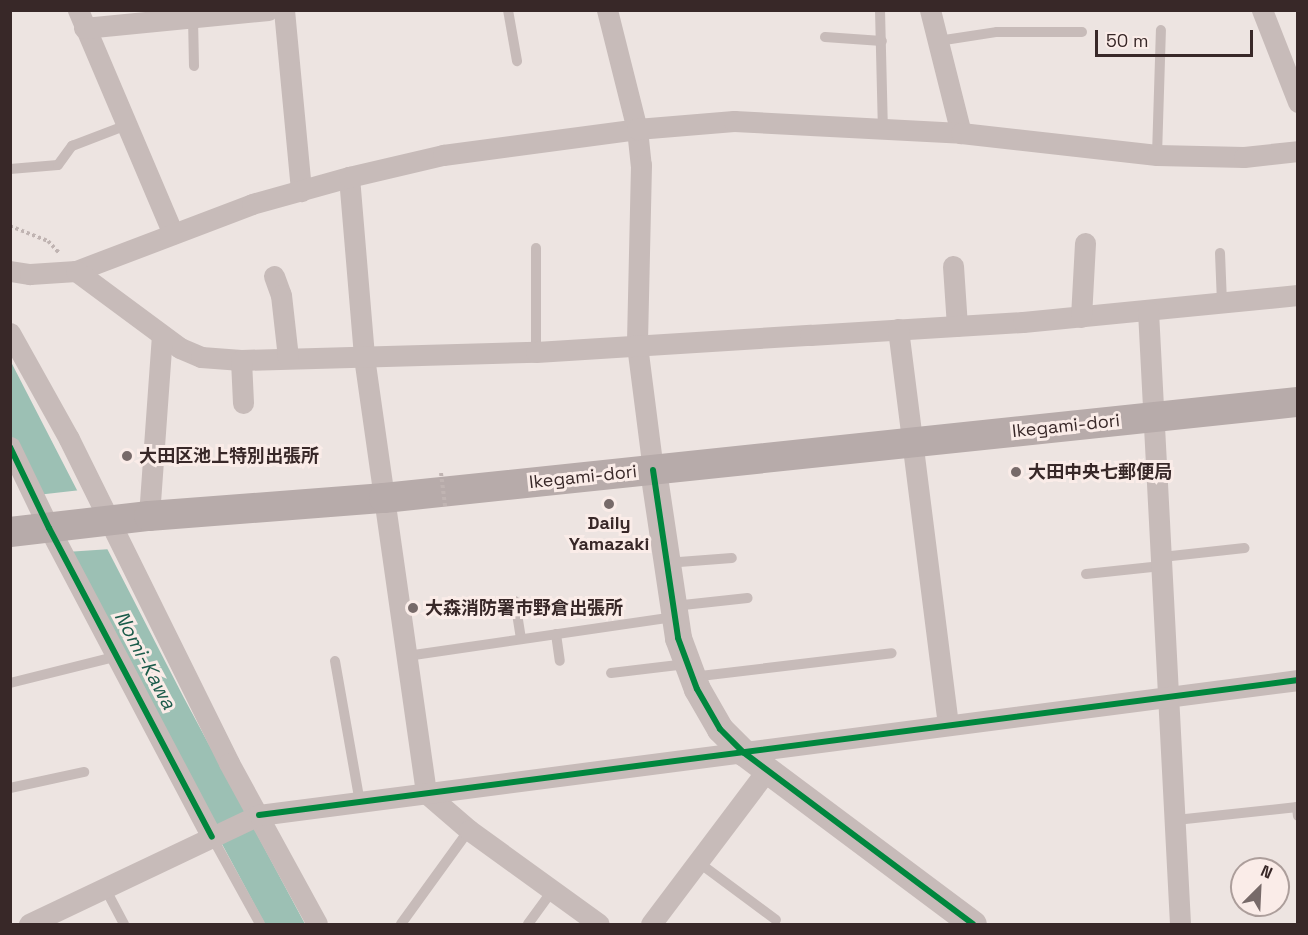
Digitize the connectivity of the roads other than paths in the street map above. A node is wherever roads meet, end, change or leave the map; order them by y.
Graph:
1 (268, 10) edge
2 (284, 10) edge
3 (508, 10) edge
4 (607, 10) edge
5 (880, 10) edge
6 (930, 10) edge
7 (1262, 10) edge
8 (193, 18) junction
9 (81, 19) edge
10 (1161, 30) dead end
11 (1082, 32) dead end
12 (825, 38) dead end
13 (882, 41) junction
14 (938, 41) junction
15 (517, 61) dead end
16 (194, 66) dead end
17 (1298, 102) edge
18 (127, 125) junction
19 (637, 129) junction
20 (883, 129) junction
21 (962, 134) junction
22 (1298, 151) edge
23 (1156, 155) junction
24 (10, 169) edge
25 (349, 177) junction
26 (301, 191) junction
27 (173, 234) junction
28 (1085, 243) dead end
29 (536, 248) dead end
30 (1220, 253) dead end
31 (953, 266) dead end
32 (10, 271) edge
33 (76, 271) junction
34 (274, 276) dead end
35 (1298, 295) edge
36 (1222, 303) junction
37 (1148, 310) junction
38 (1081, 317) junction
39 (957, 326) junction
40 (898, 329) junction
41 (10, 333) edge
42 (162, 336) junction
43 (637, 345) junction
44 (536, 352) junction
45 (288, 357) junction
46 (364, 357) junction
47 (241, 360) junction
48 (1298, 402) edge
49 (243, 404) dead end
50 (1155, 417) junction
51 (912, 443) junction
52 (10, 447) edge
53 (653, 470) junction
54 (384, 498) junction
55 (149, 516) junction
56 (103, 521) junction
57 (51, 527) junction
58 (10, 532) edge
59 (1245, 548) dead end
60 (732, 558) dead end
61 (1162, 562) junction
62 (665, 563) junction
63 (1086, 574) dead end
64 (748, 598) dead end
65 (515, 601) dead end
66 (672, 612) junction
67 (556, 634) junction
68 (521, 639) junction
69 (892, 653) dead end
70 (119, 656) junction
71 (406, 656) junction
72 (335, 661) dead end
73 (560, 661) dead end
74 (689, 670) junction
75 (611, 674) dead end
76 (1298, 680) edge
77 (10, 683) edge
78 (1168, 697) junction
79 (948, 724) junction
80 (743, 752) junction
81 (767, 770) junction
82 (84, 772) dead end
83 (10, 788) edge
84 (426, 792) junction
85 (360, 803) junction
86 (256, 816) junction
87 (1298, 816) edge
88 (1176, 820) junction
89 (469, 830) junction
90 (214, 836) junction
91 (698, 862) junction
92 (105, 888) junction
93 (552, 891) junction
94 (776, 920) dead end
95 (41, 922) edge
96 (124, 924) edge
97 (260, 924) edge
98 (316, 924) edge
99 (401, 924) edge
100 (528, 924) edge
101 (599, 924) edge
102 (651, 924) edge
103 (973, 924) edge
104 (1180, 924) edge

1 - 8 street
2 - 26 street
3 - 15 lane
4 - 19 street
5 - 13 lane
6 - 14 street
7 - 17 street
8 - 9 street
8 - 16 lane
9 - 18 street
10 - 23 lane
11 - 14 lane
12 - 13 lane
13 - 20 lane
14 - 21 street
18 - 24 lane
18 - 27 street
19 - 20 street
19 - 25 street
19 - 43 street
20 - 21 street
21 - 23 street
22 - 23 street
25 - 26 street
25 - 46 street
26 - 27 street
27 - 33 street
28 - 38 street
29 - 44 lane
30 - 36 lane
31 - 39 street
32 - 33 street
33 - 42 street
34 - 45 street
35 - 36 street
36 - 37 street
37 - 38 street
37 - 50 street
38 - 39 street
39 - 40 street
40 - 43 street
40 - 51 street
41 - 56 street
42 - 47 street
42 - 55 street
43 - 44 street
43 - 53 street
44 - 46 street
45 - 46 street
45 - 47 street
46 - 54 street
47 - 49 street
48 - 50 main road, Ikegami-dori
50 - 51 main road, Ikegami-dori
50 - 61 street
51 - 53 main road, Ikegami-dori
51 - 79 street
52 - 57 street
53 - 54 main road, Ikegami-dori
53 - 62 street
54 - 55 main road, Ikegami-dori
54 - 71 street
55 - 56 main road, Ikegami-dori
56 - 57 main road, Ikegami-dori
56 - 86 street
57 - 58 main road, Ikegami-dori
57 - 70 street
59 - 61 lane
60 - 62 lane
61 - 63 lane
61 - 78 street
62 - 66 street
64 - 66 lane
65 - 68 lane
66 - 67 lane
66 - 74 street
67 - 68 lane
67 - 73 lane
68 - 71 lane
69 - 74 lane
70 - 77 lane
70 - 90 street
71 - 84 street
72 - 85 lane
74 - 75 lane
74 - 80 street
76 - 78 street
78 - 79 street
78 - 88 street
79 - 80 street
80 - 81 street
80 - 84 street
81 - 91 street
81 - 103 street
82 - 83 lane
84 - 85 street
84 - 89 street
85 - 86 street
86 - 90 street
86 - 98 street
87 - 88 lane
88 - 104 street
89 - 93 street
89 - 99 lane
90 - 92 street
90 - 97 lane
91 - 94 lane
91 - 102 street
92 - 95 street
92 - 96 lane
93 - 100 lane
93 - 101 street

